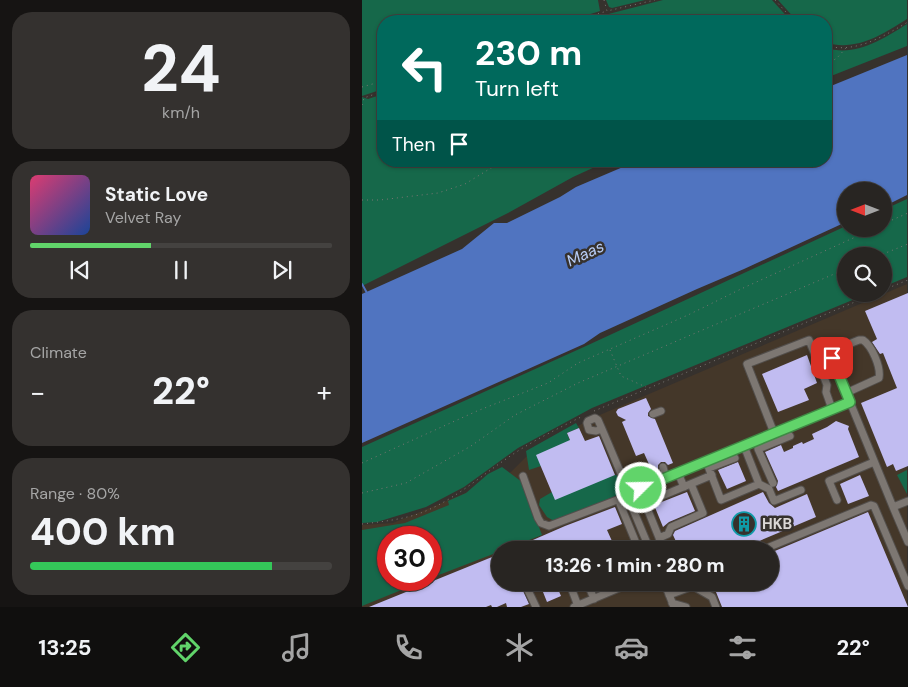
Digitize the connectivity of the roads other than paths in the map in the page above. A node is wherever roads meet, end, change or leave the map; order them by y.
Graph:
1 (846, 393) junction
2 (850, 402) junction
3 (832, 409) junction
4 (661, 411) dead end
5 (653, 414) dead end
6 (787, 428) junction
7 (602, 429) dead end
8 (774, 433) junction
9 (790, 436) junction
10 (793, 444) dead end
11 (744, 446) junction
12 (735, 458) dead end
13 (874, 462) junction
14 (663, 467) dead end
15 (709, 468) junction
16 (678, 473) junction
17 (523, 476) dead end
18 (666, 478) junction
19 (773, 483) dead end
20 (759, 484) junction
21 (687, 486) junction
22 (801, 490) dead end
23 (630, 495) junction
24 (837, 500) dead end
25 (908, 501) edge
26 (620, 504) dead end
27 (893, 507) junction
28 (659, 538) junction
29 (635, 541) edge
30 (646, 541) edge
31 (660, 541) edge
32 (907, 541) edge
33 (779, 543) edge
34 (908, 586) edge
35 (528, 591) edge
36 (572, 591) edge
37 (591, 591) edge
38 (613, 591) edge
39 (685, 591) edge
40 (704, 591) edge
41 (594, 599) junction
42 (672, 602) edge
43 (576, 606) edge
44 (536, 607) edge
45 (686, 607) edge
46 (716, 607) edge

1 - 1 street
1 - 2 street
2 - 3 street
2 - 13 street
3 - 6 street
3 - 8 street
4 - 5 street
6 - 8 street
6 - 9 street
7 - 23 street
8 - 11 street
9 - 10 street
9 - 19 street
11 - 15 street
11 - 20 street
12 - 15 street
13 - 24 street
13 - 27 street
14 - 18 street
15 - 16 street
15 - 20 street
15 - 21 street
16 - 18 street
16 - 21 street
17 - 23 street
18 - 23 street
20 - 22 street
21 - 28 street
21 - 28 street
23 - 30 street
25 - 27 street
26 - 29 street
27 - 32 street
28 - 31 street
33 - 34 street
35 - 44 street
36 - 43 street
37 - 41 street
38 - 41 street
39 - 42 street
40 - 46 street
41 - 43 street
42 - 45 street

